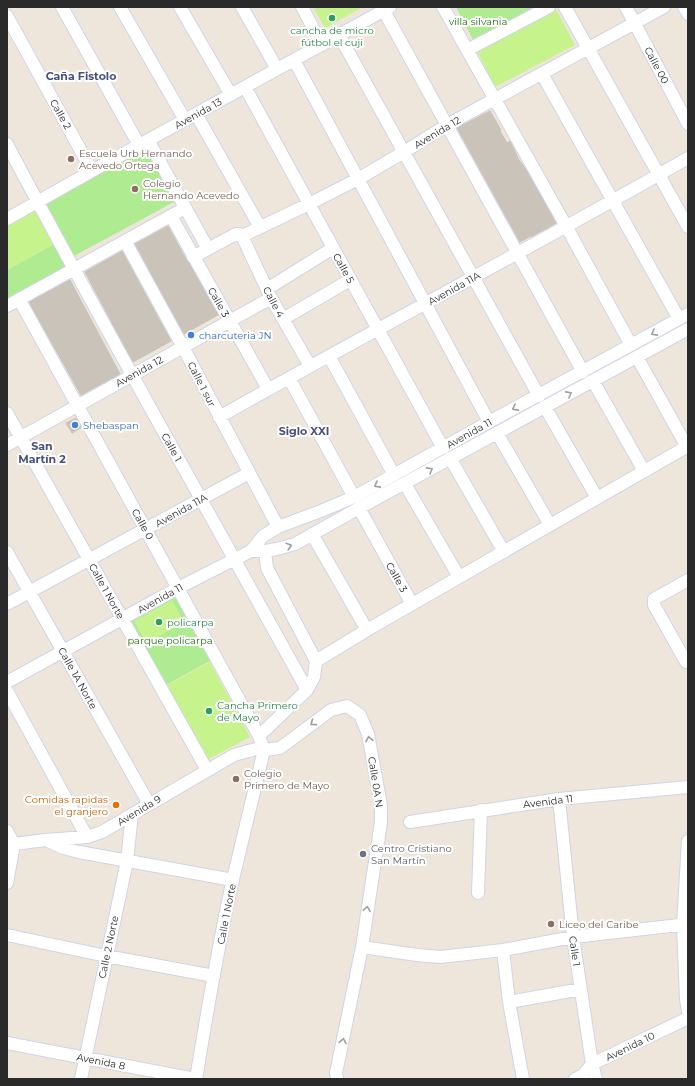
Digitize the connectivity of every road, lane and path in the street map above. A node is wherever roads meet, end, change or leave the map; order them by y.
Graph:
1 (62, 7) edge
2 (120, 7) edge
3 (180, 7) edge
4 (242, 7) edge
5 (302, 7) edge
6 (443, 7) edge
7 (549, 7) edge
8 (565, 7) edge
9 (626, 7) edge
10 (664, 7) edge
11 (684, 7) edge
12 (387, 9) edge
13 (688, 14) edge
14 (7, 16) edge
15 (634, 23) junction
16 (338, 36) junction
17 (322, 44) junction
18 (588, 49) junction
19 (467, 50) junction
20 (294, 60) junction
21 (277, 70) junction
22 (542, 74) junction
23 (245, 87) junction
24 (231, 95) junction
25 (495, 99) junction
26 (196, 114) junction
27 (185, 120) junction
28 (688, 124) edge
29 (447, 125) junction
30 (143, 143) junction
31 (7, 144) edge
32 (404, 152) junction
33 (688, 158) edge
34 (92, 171) junction
35 (659, 174) junction
36 (358, 179) junction
37 (612, 201) junction
38 (37, 202) junction
39 (309, 204) junction
40 (185, 208) junction
41 (171, 216) junction
42 (7, 219) edge
43 (566, 226) junction
44 (260, 227) junction
45 (688, 227) edge
46 (242, 236) junction
47 (125, 241) junction
48 (208, 248) junction
49 (333, 248) junction
50 (518, 252) junction
51 (193, 257) junction
52 (74, 269) junction
53 (473, 278) junction
54 (350, 280) junction
55 (269, 293) junction
56 (19, 299) junction
57 (425, 304) junction
58 (7, 306) edge
59 (683, 317) edge
60 (283, 319) junction
61 (230, 320) junction
62 (378, 330) junction
63 (687, 331) edge
64 (631, 345) junction
65 (183, 347) junction
66 (329, 356) junction
67 (637, 357) junction
68 (310, 366) junction
69 (583, 372) junction
70 (132, 375) junction
71 (289, 378) junction
72 (593, 381) junction
73 (268, 389) junction
74 (538, 396) junction
75 (78, 405) junction
76 (545, 407) junction
77 (7, 413) edge
78 (219, 417) junction
79 (489, 422) junction
80 (497, 433) junction
81 (21, 437) junction
82 (7, 445) edge
83 (687, 446) edge
84 (443, 448) junction
85 (450, 458) junction
86 (644, 471) junction
87 (249, 473) junction
88 (394, 475) junction
89 (405, 484) junction
90 (354, 497) junction
91 (597, 498) junction
92 (201, 499) junction
93 (359, 508) junction
94 (550, 525) junction
95 (278, 527) junction
96 (145, 529) junction
97 (312, 534) junction
98 (251, 551) junction
99 (265, 551) junction
100 (7, 552) edge
101 (504, 552) junction
102 (89, 560) junction
103 (233, 560) junction
104 (459, 577) junction
105 (688, 580) edge
106 (178, 588) junction
107 (29, 592) junction
108 (7, 604) edge
109 (412, 604) junction
110 (122, 618) junction
111 (367, 630) junction
112 (63, 651) junction
113 (316, 661) junction
114 (686, 662) dead end
115 (7, 682) edge
116 (307, 690) junction
117 (7, 691) edge
118 (259, 736) junction
119 (264, 750) junction
120 (207, 770) junction
121 (688, 787) edge
122 (559, 799) junction
123 (149, 804) junction
124 (481, 810) junction
125 (132, 814) junction
126 (410, 822) dead end
127 (7, 831) edge
128 (87, 837) junction
129 (45, 840) junction
130 (688, 841) edge
131 (11, 844) edge
132 (127, 861) junction
133 (233, 880) junction
134 (7, 883) edge
135 (478, 893) dead end
136 (686, 924) edge
137 (7, 935) edge
138 (573, 937) junction
139 (362, 947) junction
140 (503, 950) junction
141 (106, 956) junction
142 (214, 976) junction
143 (581, 989) junction
144 (509, 1002) junction
145 (688, 1011) edge
146 (688, 1018) edge
147 (7, 1043) edge
148 (85, 1058) junction
149 (592, 1064) junction
150 (81, 1079) edge
151 (195, 1079) edge
152 (337, 1079) edge
153 (523, 1079) edge
154 (575, 1079) edge
155 (596, 1079) edge

1 - 30 street
2 - 27 street
3 - 24 street
4 - 21 street
5 - 17 street
6 - 19 street
7 - 19 street
8 - 18 street
9 - 15 street, Calle 00
10 - 15 street, Avenida 12
11 - 13 street
12 - 16 street, Avenida 13
12 - 29 street
14 - 34 street, Calle 2
15 - 18 street, Avenida 12
15 - 28 street, Calle 00
16 - 17 street, Avenida 13
16 - 32 street
17 - 20 street, Avenida 13
18 - 22 street, Avenida 12
18 - 35 street
19 - 25 street
20 - 21 street, Avenida 13
20 - 36 street
21 - 23 street, Avenida 13
22 - 25 street, Avenida 12
22 - 37 street
23 - 24 street, Avenida 13
23 - 39 street, Calle 5
24 - 26 street, Avenida 13
25 - 29 street, Avenida 12
25 - 43 street
26 - 27 street, Avenida 13
26 - 44 street
27 - 30 street, Avenida 13
29 - 32 street, Avenida 12
29 - 50 street
30 - 34 street, Avenida 13
30 - 40 street
31 - 38 street, Calle 1
32 - 36 street, Avenida 12
32 - 53 street
33 - 35 street, Avenida 11A
34 - 38 street, Avenida 13
35 - 37 street, Avenida 11A
35 - 45 street
36 - 39 street, Avenida 12
36 - 57 street
37 - 43 street, Avenida 11A
37 - 59 street
38 - 42 street, Avenida 13
38 - 52 street, Calle 1
39 - 44 street, Avenida 12
39 - 49 street, Calle 5
40 - 41 street
40 - 48 street
41 - 47 street
41 - 51 street, Calle 3
43 - 50 street, Avenida 11A
43 - 64 street
44 - 46 street, Avenida 12
46 - 48 street, Avenida 12
46 - 55 street, Calle 4
47 - 52 street
47 - 65 street, Calle 1 sur
48 - 51 street, Avenida 12
49 - 54 street, Calle 5
49 - 55 street, Avenida 12
50 - 53 street, Avenida 11A
50 - 69 street
51 - 61 street, Calle 3
52 - 56 street
52 - 70 street, Calle 1
53 - 57 street, Avenida 11A
53 - 74 street
54 - 60 street
54 - 62 street, Calle 5
55 - 60 street, Calle 4
55 - 61 street, Avenida 12
56 - 58 street
56 - 75 street, Calle 0
57 - 62 street, Avenida 11A
57 - 79 street
59 -> 64 street, Avenida 11
60 - 68 street, Calle 4
61 - 65 street, Avenida 12
61 - 73 street, Calle 3
62 - 66 street, Avenida 11A
62 - 84 street, Calle 5
63 - 67 street, Avenida 11
64 - 69 street, Avenida 11
65 - 70 street, Avenida 12
65 - 78 street, Calle 1 sur
66 - 68 street, Avenida 11A
66 - 88 street
67 - 72 street, Avenida 11
67 - 83 street
68 - 71 street, Avenida 11A
69 - 74 street, Avenida 11
70 - 75 street, Avenida 12
70 - 92 street, Calle 1
71 - 73 street, Avenida 11A
71 - 90 street
76 -> 72 street, Avenida 11
72 - 86 street
73 - 78 street, Avenida 11A
74 -> 79 street, Avenida 11
75 - 81 street, Avenida 12
75 - 96 street, Calle 0
76 - 80 street, Avenida 11
76 - 91 street
77 - 81 street, Calle 1 Norte
78 - 87 street, Calle 1 sur
79 - 84 street, Avenida 11
80 - 85 street, Avenida 11
80 - 94 street
81 - 82 street, Avenida 12
81 - 102 street, Calle 1 Norte
83 - 86 street
84 - 88 street, Avenida 11
89 -> 85 street, Avenida 11
85 - 101 street
86 - 91 street
87 - 92 street, Avenida 11A
87 - 95 street, Calle 1 sur
88 -> 90 street, Avenida 11
89 - 93 street, Avenida 11
89 - 104 street
90 - 95 street, Avenida 11
91 - 94 street
92 - 96 street, Avenida 11A
92 - 103 street, Calle 1
93 - 97 street, Avenida 11
93 - 109 street, Calle 3
94 - 101 street
95 - 98 street, Avenida 11
96 - 102 street, Avenida 11A
96 - 106 street, Calle 0
99 -> 97 street, Avenida 11
97 - 111 street
98 - 99 street, Avenida 11
98 - 103 street, Avenida 11
99 - 113 street
100 - 107 street, Calle 1A Norte
101 - 104 street
102 - 107 street, Avenida 11A
102 - 110 street, Calle 1 Norte
103 - 106 street, Avenida 11
103 - 116 street, Calle 1
104 - 109 street
105 - 114 street
106 - 110 street, Avenida 11
106 - 118 street, Calle 0
107 - 108 street, Avenida 11A
107 - 112 street, Calle 1A Norte
109 - 111 street
110 - 112 street, Avenida 11
110 - 120 street, Calle 1 Norte
111 - 113 street
112 - 115 street, Avenida 11
112 - 123 street, Calle 1A Norte
113 - 116 street
116 - 118 street
117 - 128 street
118 - 119 street, Calle 0
119 - 120 street, Avenida 9
119 - 133 street, Calle 1 Norte
139 -> 119 street, Calle 0A N
120 - 123 street, Avenida 9
121 - 122 street, Avenida 11
122 - 124 street, Avenida 11
122 - 138 street, Calle 1
123 - 125 street, Avenida 9
124 - 126 street, Avenida 11
124 - 135 street
125 - 128 street, Avenida 9
125 - 132 street, Calle 2 Norte
127 - 131 street
128 - 129 street, Avenida 9
129 - 131 street, Avenida 9
129 - 132 street
130 - 136 street
131 - 134 street
132 - 133 street
132 - 141 street, Calle 2 Norte
133 - 142 street, Calle 1 Norte
136 - 138 street
136 - 145 street
137 - 141 street
138 - 140 street
138 - 143 street, Calle 1
139 - 140 street
152 -> 139 street, Calle 0A N
140 - 144 street
141 - 142 street
141 - 148 street, Calle 2 Norte
142 - 151 street, Calle 1 Norte
143 - 144 street
143 - 149 street, Calle 1
144 - 153 street
146 - 149 street, Avenida 10
147 - 148 street, Avenida 8
148 - 150 street, Calle 2 Norte
148 - 151 street, Avenida 8
149 - 154 street, Avenida 10
149 - 155 street, Calle 1

